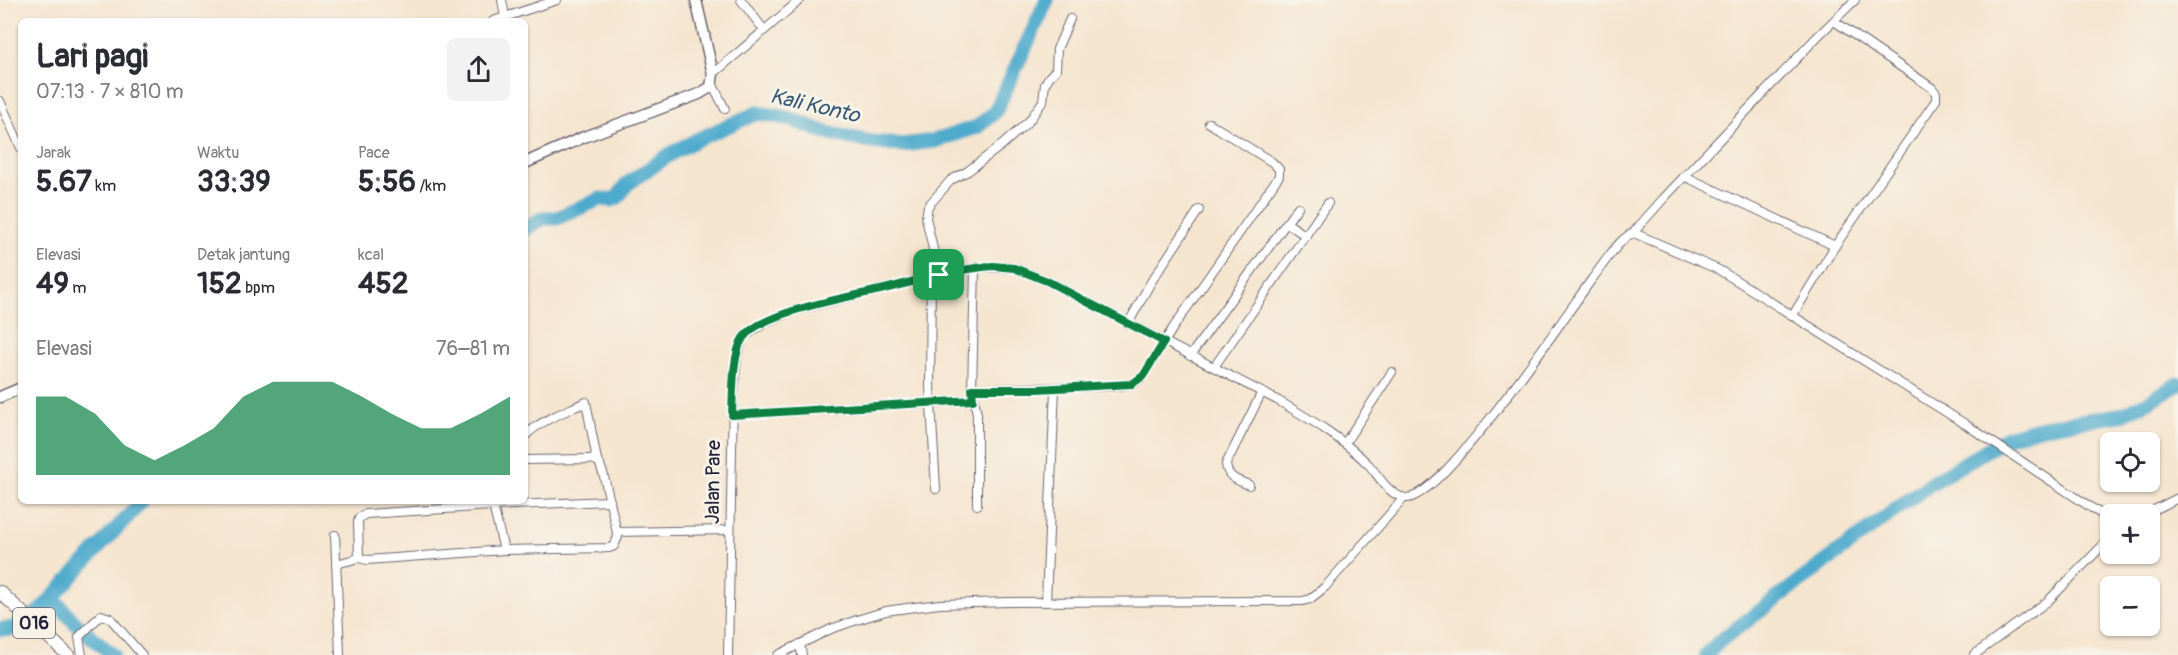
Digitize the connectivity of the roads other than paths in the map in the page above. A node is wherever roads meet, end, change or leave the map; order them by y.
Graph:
1 (502, 0) edge
2 (557, 0) edge
3 (696, 0) edge
4 (741, 0) edge
5 (800, 0) edge
6 (1855, 0) edge
7 (505, 16) junction
8 (500, 18) edge
9 (1070, 19) dead end
10 (1834, 21) junction
11 (764, 30) junction
12 (713, 79) junction
13 (0, 101) edge
14 (725, 109) dead end
15 (1209, 123) dead end
16 (18, 141) edge
17 (528, 162) edge
18 (1684, 176) junction
19 (1328, 203) dead end
20 (1298, 207) dead end
21 (1199, 210) dead end
22 (1287, 223) junction
23 (1633, 233) junction
24 (1306, 236) junction
25 (1835, 246) junction
26 (975, 268) junction
27 (935, 276) junction
28 (1793, 315) junction
29 (1128, 324) junction
30 (1164, 342) junction
31 (1190, 356) junction
32 (1214, 367) junction
33 (1392, 372) dead end
34 (1055, 388) junction
35 (18, 389) edge
36 (972, 389) junction
37 (1262, 392) junction
38 (0, 397) edge
39 (973, 400) junction
40 (931, 402) junction
41 (732, 415) junction
42 (528, 433) edge
43 (1345, 443) junction
44 (528, 460) edge
45 (597, 460) junction
46 (1249, 485) dead end
47 (936, 489) dead end
48 (1404, 498) junction
49 (2178, 498) edge
50 (610, 501) junction
51 (528, 502) edge
52 (481, 504) edge
53 (492, 504) edge
54 (977, 505) dead end
55 (2160, 507) edge
56 (2100, 514) edge
57 (730, 530) junction
58 (617, 532) junction
59 (335, 535) dead end
60 (2100, 548) edge
61 (504, 550) junction
62 (359, 558) junction
63 (336, 564) junction
64 (0, 592) edge
65 (1046, 603) junction
66 (800, 644) junction
67 (68, 655) edge
68 (82, 655) edge
69 (142, 655) edge
70 (340, 655) edge
71 (728, 655) edge
72 (778, 655) edge
73 (802, 655) edge
74 (1974, 655) edge

1 - 7 street
2 - 7 street
3 - 12 street
4 - 11 street
5 - 11 street
6 - 10 street
7 - 8 street
9 - 27 street
10 - 18 street
10 - 25 street
11 - 12 street
12 - 14 street
12 - 17 street
13 - 16 street
15 - 30 street
18 - 23 street
18 - 25 street
19 - 24 street
20 - 22 street
21 - 29 street
22 - 24 street
22 - 31 street
23 - 28 street
23 - 48 street
24 - 32 street
25 - 28 street
26 - 27 street, Jalan Pare
26 - 29 street, Jalan Pare
26 - 36 street
27 - 40 street
27 - 41 street, Jalan Pare
28 - 56 street
29 - 30 street, Jalan Pare
30 - 31 street, Jalan Pare
30 - 34 street
31 - 32 street, Jalan Pare
32 - 37 street, Jalan Pare
33 - 43 street
34 - 36 street
34 - 65 street
35 - 38 street
36 - 39 street
37 - 43 street, Jalan Pare
37 - 46 street
39 - 40 street
39 - 54 street
40 - 41 street
40 - 47 street
41 - 57 street, Jalan Pare
42 - 45 street
43 - 48 street, Jalan Pare
44 - 45 street
45 - 50 street
48 - 65 street
49 - 55 street
50 - 51 street
50 - 58 street
52 - 62 street
53 - 61 street
57 - 58 street
57 - 71 street, Jalan Pare
58 - 61 street
59 - 63 street
60 - 74 street
61 - 62 street
62 - 63 street
63 - 70 street
64 - 67 main road, 016
65 - 66 street
66 - 72 street
66 - 73 street
68 - 69 street

